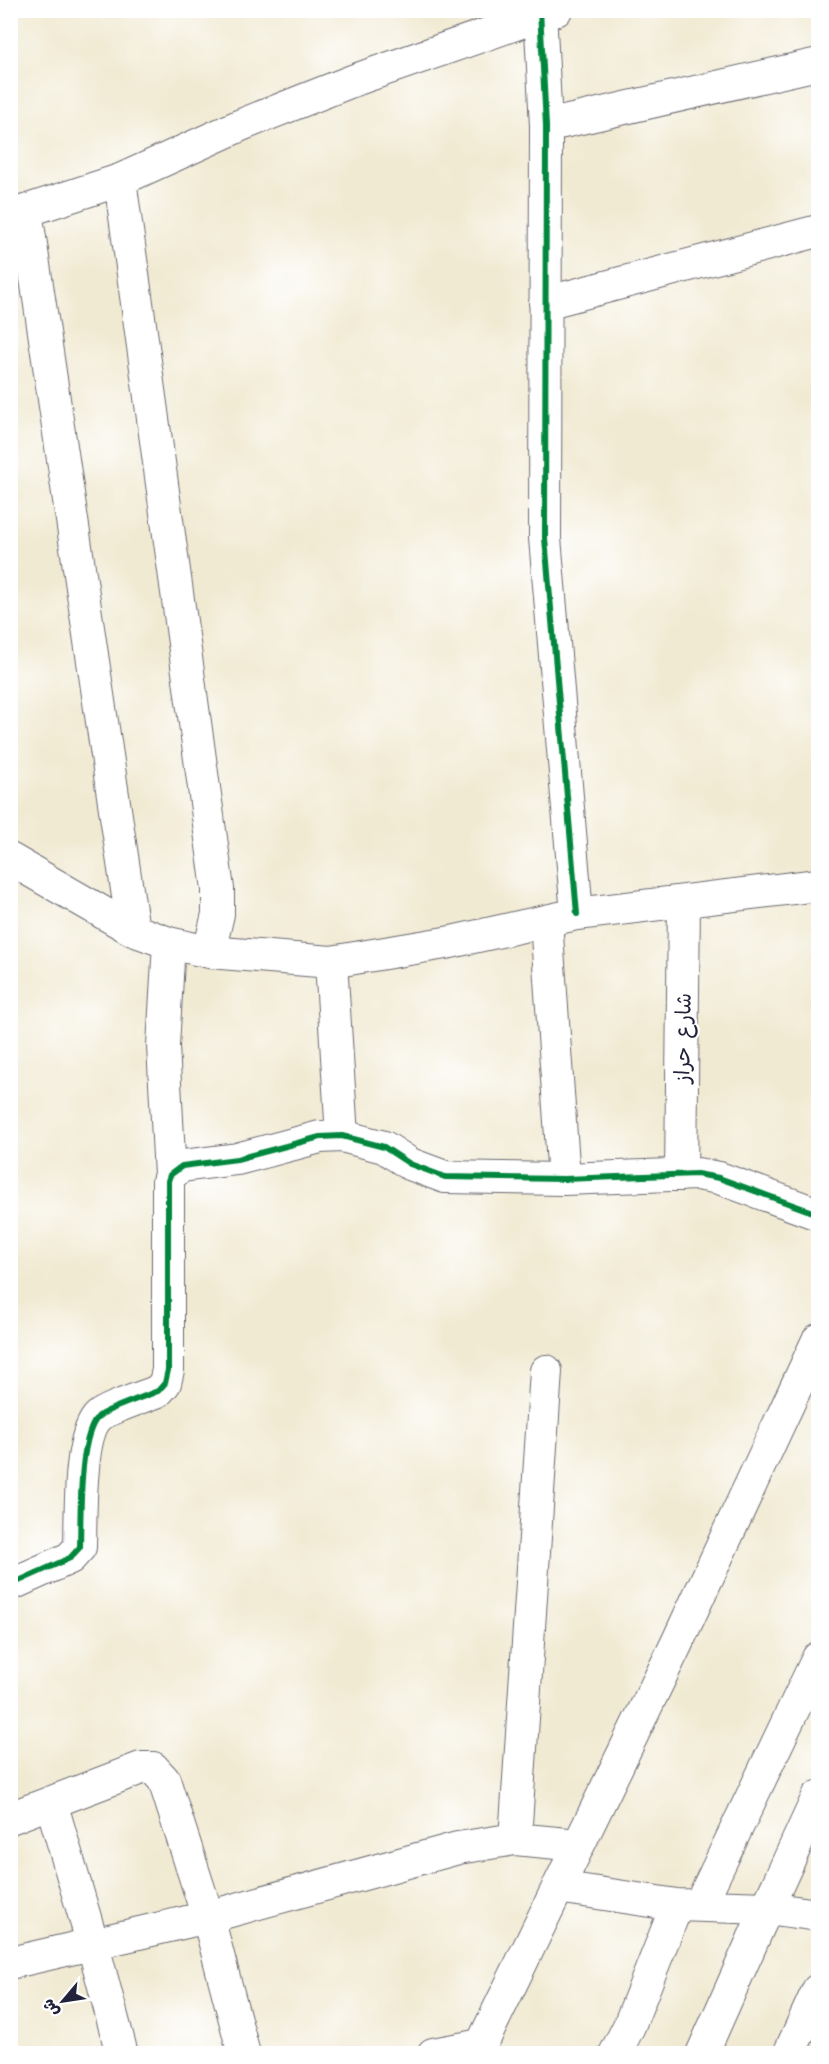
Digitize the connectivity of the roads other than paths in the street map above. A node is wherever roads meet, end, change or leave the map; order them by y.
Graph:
1 (546, 12) edge
2 (819, 64) edge
3 (546, 126) junction
4 (120, 180) junction
5 (18, 214) edge
6 (819, 231) edge
7 (544, 303) junction
8 (10, 860) edge
9 (819, 885) edge
10 (684, 901) junction
11 (578, 915) junction
12 (546, 921) junction
13 (133, 930) junction
14 (169, 943) junction
15 (209, 952) junction
16 (331, 962) junction
17 (342, 1136) junction
18 (170, 1175) junction
19 (681, 1175) junction
20 (564, 1179) junction
21 (819, 1214) edge
22 (819, 1340) edge
23 (546, 1371) dead end
24 (10, 1585) edge
25 (819, 1658) edge
26 (819, 1797) edge
27 (51, 1802) junction
28 (10, 1818) edge
29 (515, 1839) junction
30 (578, 1845) junction
31 (558, 1887) junction
32 (688, 1905) junction
33 (766, 1908) junction
34 (819, 1916) edge
35 (208, 1917) junction
36 (93, 1945) junction
37 (10, 1963) edge
38 (819, 1990) edge
39 (479, 2049) edge
40 (122, 2054) edge
41 (244, 2054) edge
42 (433, 2054) edge
43 (615, 2054) edge
44 (702, 2054) edge
45 (789, 2054) edge

1 - 3 street
1 - 4 street
2 - 3 street
3 - 7 street
4 - 5 street
4 - 15 street
5 - 13 street
6 - 7 street
7 - 11 street
8 - 13 street
9 - 10 street
10 - 11 street
10 - 19 street, شارع حراز
11 - 12 street
12 - 16 street
12 - 20 street
13 - 14 street
14 - 15 street
14 - 18 street
15 - 16 street
16 - 17 street
17 - 18 street
17 - 20 street
18 - 24 street
19 - 20 street
19 - 21 street
22 - 30 street
23 - 29 street
25 - 32 street
26 - 33 street
27 - 28 street
27 - 35 street
27 - 36 street
29 - 30 street
29 - 35 street
30 - 31 street
31 - 32 street
31 - 39 street
32 - 33 street
32 - 43 street
33 - 34 street
33 - 44 street
35 - 36 street
35 - 41 street
36 - 37 street
36 - 40 street
38 - 45 street
39 - 42 street

